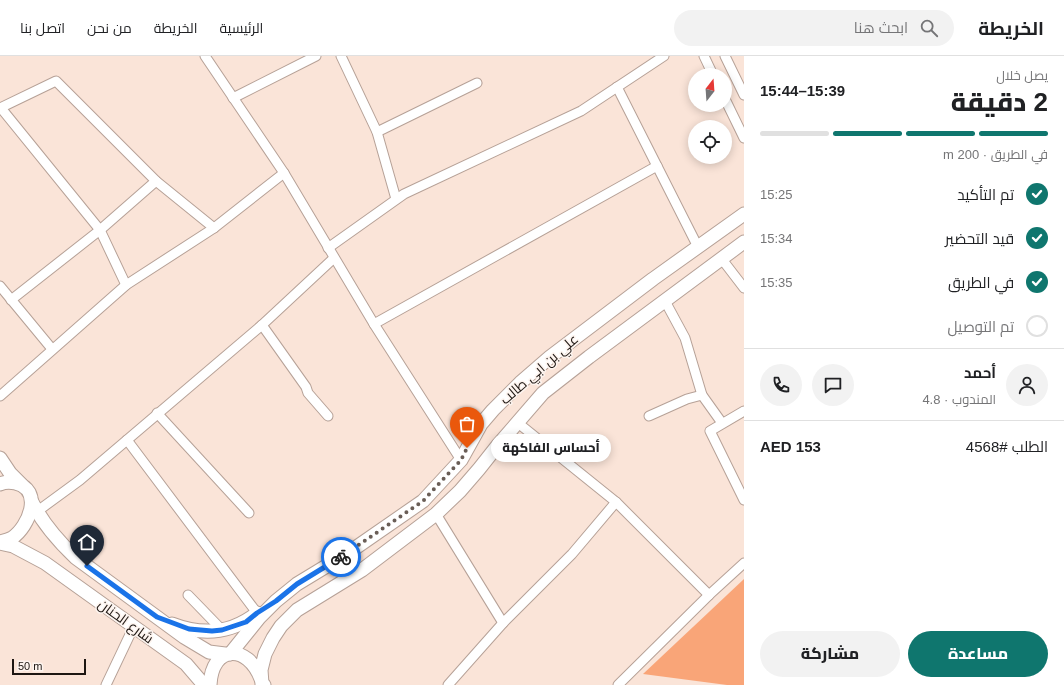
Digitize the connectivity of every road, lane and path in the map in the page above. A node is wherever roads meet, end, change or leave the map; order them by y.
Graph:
1 (205, 56) edge
2 (316, 56) edge
3 (341, 56) edge
4 (664, 56) edge
5 (704, 56) edge
6 (725, 56) edge
7 (710, 68) edge
8 (476, 83) dead end
9 (617, 87) junction
10 (744, 94) edge
11 (233, 98) junction
12 (0, 108) edge
13 (731, 112) edge
14 (377, 132) junction
15 (744, 138) edge
16 (657, 166) junction
17 (284, 172) junction
18 (156, 181) junction
19 (396, 199) junction
20 (744, 214) edge
21 (214, 228) junction
22 (100, 230) junction
23 (744, 242) edge
24 (698, 247) junction
25 (328, 248) junction
26 (334, 258) junction
27 (721, 258) junction
28 (126, 285) junction
29 (0, 286) edge
30 (744, 288) edge
31 (11, 300) junction
32 (665, 300) junction
33 (374, 324) junction
34 (262, 325) junction
35 (52, 349) junction
36 (702, 395) junction
37 (0, 396) edge
38 (744, 411) edge
39 (157, 414) junction
40 (328, 416) dead end
41 (649, 416) dead end
42 (518, 423) junction
43 (722, 423) junction
44 (127, 440) junction
45 (0, 458) edge
46 (461, 460) junction
47 (0, 484) edge
48 (25, 488) junction
49 (744, 500) edge
50 (616, 502) junction
51 (35, 509) junction
52 (249, 513) dead end
53 (436, 514) junction
54 (0, 542) edge
55 (744, 563) edge
56 (188, 595) dead end
57 (709, 596) junction
58 (276, 601) junction
59 (257, 613) junction
60 (157, 617) junction
61 (503, 623) junction
62 (134, 626) junction
63 (222, 630) junction
64 (227, 654) junction
65 (106, 685) edge
66 (204, 685) edge
67 (210, 685) edge
68 (263, 685) edge
69 (448, 685) edge
70 (618, 685) edge

1 - 11 street
2 - 11 street
3 - 14 street
4 - 9 street
5 - 7 street
6 - 10 street
8 - 14 street
9 - 16 street
9 - 19 street
11 - 17 street
12 - 18 street
12 - 22 street
13 - 15 street
14 - 19 street
16 - 24 street
16 - 33 street
17 - 21 street
17 - 25 street
18 - 21 street
18 - 22 street
19 - 25 street
20 - 24 main road, علي بن ابي طالب
21 - 28 street
22 - 28 street
22 - 31 street
23 - 27 main road, علي بن ابي طالب
24 - 46 main road, علي بن ابي طالب
25 - 26 street
26 - 33 street
26 - 34 street
27 - 30 street
27 - 32 main road, علي بن ابي طالب
28 - 35 street
29 - 31 street
31 - 35 street
32 - 36 street
32 - 42 main road, علي بن ابي طالب
33 - 46 street
34 - 39 street
34 - 40 street
35 - 37 street
36 - 41 street
36 - 43 street
38 - 43 street
39 - 44 street
39 - 52 street
42 - 50 street
42 - 53 main road, علي بن ابي طالب
43 - 49 street
44 - 51 street
44 - 59 street
45 - 48 main road
46 - 58 main road, علي بن ابي طالب
47 - 48 main road
48 - 51 main road, شارع الحنان
50 - 57 street
50 - 61 street
51 - 54 main road
51 - 60 main road, شارع الحنان
53 - 61 street
53 - 68 main road, علي بن ابي طالب
54 - 62 main road, شارع الحنان
55 - 57 street
56 - 63 street
57 - 70 street
58 - 59 main road
58 - 64 main road, علي بن ابي طالب
59 - 63 main road
60 - 63 main road
60 - 64 main road, شارع الحنان
61 - 69 street
62 - 65 street
62 - 66 main road, شارع الحنان
64 - 67 main road, علي بن ابي طالب
64 - 68 main road, شارع الحنان

